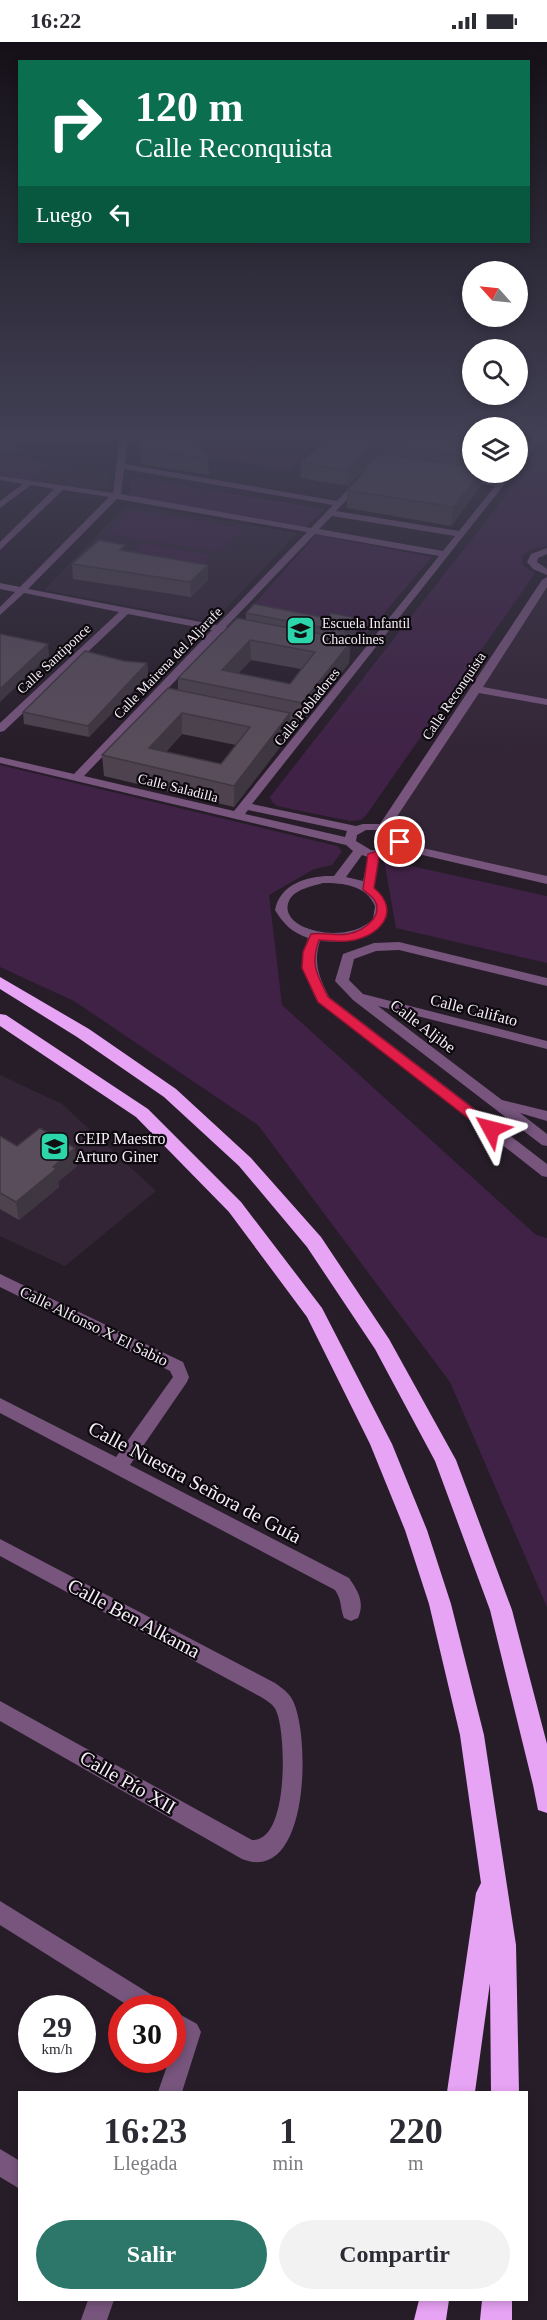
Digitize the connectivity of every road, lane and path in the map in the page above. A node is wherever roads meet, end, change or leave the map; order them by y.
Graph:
1 (70, 542) edge
2 (302, 542) edge
3 (376, 542) edge
4 (456, 542) edge
5 (547, 551) edge
6 (446, 555) junction
7 (547, 572) edge
8 (547, 580) edge
9 (0, 586) edge
10 (23, 590) junction
11 (126, 610) junction
12 (0, 612) edge
13 (219, 628) junction
14 (242, 633) edge
15 (353, 655) dead end
16 (364, 657) junction
17 (477, 689) junction
18 (547, 702) edge
19 (0, 729) edge
20 (0, 760) edge
21 (76, 778) junction
22 (246, 806) junction
23 (236, 817) junction
24 (384, 827) junction
25 (357, 830) junction
26 (399, 846) junction
27 (355, 847) junction
28 (374, 854) junction
29 (338, 879) junction
30 (547, 880) edge
31 (368, 889) junction
32 (315, 937) junction
33 (0, 982) edge
34 (547, 982) edge
35 (358, 997) junction
36 (0, 1019) edge
37 (547, 1045) edge
38 (495, 1102) junction
39 (547, 1116) edge
40 (547, 1141) edge
41 (547, 1172) edge
42 (0, 1280) edge
43 (0, 1405) edge
44 (119, 1467) junction
45 (0, 1547) edge
46 (351, 1612) dead end
47 (0, 1710) edge
48 (547, 1801) edge
49 (257, 1853) joint
50 (492, 1870) junction
51 (0, 1912) edge
52 (131, 1995) edge
53 (173, 2073) edge
54 (170, 2091) edge
55 (461, 2091) edge
56 (505, 2091) edge
57 (0, 2161) edge
58 (18, 2175) edge
59 (101, 2301) edge
60 (434, 2301) edge
61 (497, 2301) edge
62 (94, 2320) edge
63 (429, 2320) edge
64 (496, 2320) edge

1 - 10 street
2 - 13 street, Calle Mairena del Aljarafe
3 - 6 street
4 - 6 street, Calle Pobladores
5 - 7 street
6 - 16 street, Calle Pobladores
8 - 17 street, Calle Reconquista
9 - 10 street
10 - 11 street
10 - 12 street
11 - 13 street
11 - 19 street, Calle Santiponce
13 - 14 street
13 - 21 street, Calle Mairena del Aljarafe
15 - 16 street
16 - 22 street, Calle Pobladores
17 - 18 street
17 - 24 street, Calle Reconquista
20 - 21 street, Calle Saladilla
21 - 23 street, Calle Saladilla
22 - 23 street, Calle Pobladores
22 - 25 street
23 - 27 street, Calle Saladilla
24 - 25 street
24 - 26 street
25 - 27 street
26 - 28 street
26 - 30 street
27 - 28 street, Calle Saladilla
27 - 29 street
28 - 31 street
29 - 31 street
29 - 32 street
31 - 32 street
32 - 41 street
33 - 48 highway
34 - 35 street, Calle Aljibe
35 - 37 street, Calle Califato
35 - 38 street, Calle Aljibe
36 - 50 highway
38 - 39 street
38 - 40 street, Calle Aljibe
42 - 44 street, Calle Alfonso X El Sabio
43 - 44 street, Calle Nuestra Señora de Guía
44 - 46 street, Calle Nuestra Señora de Guía
45 - 49 street, Calle Ben Alkama
47 - 49 street, Calle Pío XII
50 - 55 highway
50 - 56 highway
51 - 52 street
53 - 54 street
57 - 58 street
59 - 62 street
60 - 63 highway
61 - 64 highway

